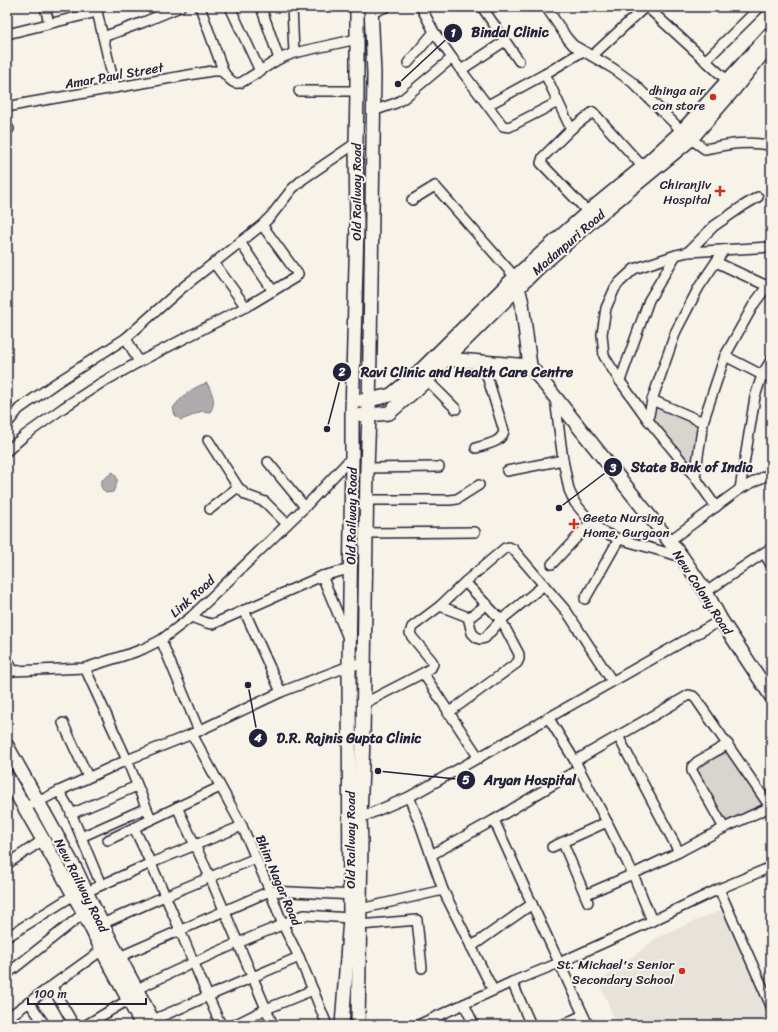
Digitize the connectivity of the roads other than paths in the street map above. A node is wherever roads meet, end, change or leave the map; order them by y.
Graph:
1 (45, 7) edge
2 (178, 7) edge
3 (200, 7) edge
4 (230, 7) edge
5 (261, 7) edge
6 (292, 7) edge
7 (357, 7) edge
8 (386, 7) edge
9 (420, 7) edge
10 (482, 7) edge
11 (546, 7) edge
12 (760, 7) edge
13 (641, 8) edge
14 (96, 9) edge
15 (371, 14) edge
16 (49, 23) junction
17 (356, 23) junction
18 (434, 32) junction
19 (771, 33) edge
20 (7, 34) edge
21 (103, 37) junction
22 (356, 39) junction
23 (505, 41) junction
24 (771, 44) edge
25 (583, 51) junction
26 (294, 53) junction
27 (592, 56) junction
28 (452, 58) junction
29 (279, 59) junction
30 (705, 60) junction
31 (518, 61) dead end
32 (408, 63) dead end
33 (461, 70) junction
34 (260, 71) junction
35 (224, 73) junction
36 (545, 74) junction
37 (731, 84) junction
38 (116, 88) junction
39 (299, 91) dead end
40 (357, 91) junction
41 (558, 102) junction
42 (488, 105) junction
43 (7, 107) edge
44 (373, 111) junction
45 (571, 129) junction
46 (686, 135) junction
47 (356, 143) junction
48 (771, 146) edge
49 (643, 167) junction
50 (758, 197) dead end
51 (412, 200) dead end
52 (588, 212) junction
53 (262, 225) junction
54 (357, 227) junction
55 (372, 228) junction
56 (240, 242) junction
57 (771, 247) edge
58 (724, 250) junction
59 (688, 252) junction
60 (676, 255) junction
61 (716, 262) junction
62 (214, 263) junction
63 (538, 268) junction
64 (517, 282) junction
65 (769, 284) edge
66 (273, 291) junction
67 (522, 303) junction
68 (246, 307) junction
69 (126, 338) junction
70 (442, 356) junction
71 (725, 356) junction
72 (771, 360) edge
73 (139, 362) junction
74 (483, 363) junction
75 (530, 366) junction
76 (762, 375) junction
77 (771, 378) edge
78 (427, 380) junction
79 (620, 381) junction
80 (555, 397) junction
81 (369, 400) junction
82 (652, 400) junction
83 (353, 402) junction
84 (456, 409) dead end
85 (352, 415) junction
86 (369, 416) junction
87 (648, 420) junction
88 (703, 422) junction
89 (7, 424) edge
90 (208, 440) dead end
91 (476, 448) dead end
92 (7, 451) edge
93 (352, 457) junction
94 (563, 460) junction
95 (268, 462) dead end
96 (439, 467) dead end
97 (367, 468) junction
98 (506, 471) dead end
99 (771, 473) edge
100 (695, 477) junction
101 (479, 485) dead end
102 (238, 487) junction
103 (740, 489) junction
104 (366, 500) junction
105 (305, 507) junction
106 (716, 507) junction
107 (210, 509) dead end
108 (591, 522) junction
109 (286, 524) junction
110 (475, 532) dead end
111 (366, 534) junction
112 (619, 539) junction
113 (669, 541) junction
114 (767, 550) edge
115 (682, 557) junction
116 (552, 564) dead end
117 (771, 565) edge
118 (350, 569) junction
119 (322, 576) junction
120 (465, 582) junction
121 (544, 585) junction
122 (706, 592) junction
123 (585, 599) dead end
124 (486, 604) junction
125 (440, 606) junction
126 (244, 610) junction
127 (190, 617) junction
128 (468, 617) junction
129 (501, 620) junction
130 (721, 620) junction
131 (161, 640) junction
132 (350, 642) junction
133 (7, 658) edge
134 (364, 662) junction
135 (349, 666) junction
136 (85, 668) junction
137 (10, 672) edge
138 (423, 673) junction
139 (612, 681) junction
140 (281, 692) junction
141 (771, 696) edge
142 (363, 704) junction
143 (448, 713) junction
144 (548, 717) junction
145 (63, 723) dead end
146 (196, 733) junction
147 (618, 736) junction
148 (728, 744) junction
149 (7, 746) edge
150 (479, 758) junction
151 (127, 760) junction
152 (575, 760) junction
153 (579, 769) junction
154 (7, 778) edge
155 (88, 778) junction
156 (137, 786) junction
157 (220, 787) junction
158 (59, 791) junction
159 (409, 797) junction
160 (38, 802) junction
161 (24, 807) junction
162 (177, 807) junction
163 (771, 807) edge
164 (146, 808) junction
165 (71, 814) junction
166 (360, 818) junction
167 (151, 819) junction
168 (494, 820) junction
169 (607, 822) junction
170 (242, 826) junction
171 (134, 828) junction
172 (724, 828) junction
173 (81, 837) junction
174 (44, 840) junction
175 (108, 840) dead end
176 (563, 843) junction
177 (195, 845) junction
178 (552, 847) dead end
179 (679, 852) junction
180 (431, 855) junction
181 (256, 858) junction
182 (151, 862) junction
183 (7, 864) edge
184 (771, 867) edge
185 (633, 874) junction
186 (210, 877) junction
187 (101, 885) junction
188 (719, 889) junction
189 (443, 890) junction
190 (270, 891) junction
191 (80, 893) junction
192 (165, 896) junction
193 (355, 896) junction
194 (532, 904) junction
195 (360, 909) junction
196 (224, 910) junction
197 (84, 913) junction
198 (652, 921) junction
199 (355, 922) junction
200 (102, 924) junction
201 (283, 925) junction
202 (179, 930) junction
203 (7, 937) edge
204 (237, 942) junction
205 (471, 947) junction
206 (102, 950) junction
207 (119, 957) junction
208 (299, 957) junction
209 (193, 962) junction
210 (559, 963) junction
211 (422, 968) dead end
212 (7, 974) edge
213 (253, 977) junction
214 (512, 982) junction
215 (52, 987) junction
216 (137, 989) junction
217 (313, 990) junction
218 (493, 990) junction
219 (208, 996) junction
220 (128, 1000) junction
221 (30, 1002) junction
222 (464, 1004) junction
223 (771, 1006) edge
224 (266, 1009) junction
225 (583, 1015) junction
226 (7, 1018) edge
227 (342, 1022) edge
228 (150, 1023) edge
229 (45, 1025) edge
230 (74, 1025) edge
231 (86, 1025) edge
232 (221, 1025) edge
233 (234, 1025) edge
234 (272, 1025) edge
235 (326, 1025) edge
236 (358, 1025) edge
237 (418, 1025) edge
238 (474, 1025) edge
239 (531, 1025) edge
240 (562, 1025) edge
241 (588, 1025) edge

1 - 16 street
2 - 21 street
3 - 35 street
4 - 34 street
5 - 29 street
6 - 26 street
7 - 17 main road, Old Railway Road
8 - 15 street
9 - 18 street
10 - 23 street
11 - 25 street
12 - 30 street
13 - 27 street
13 - 30 street
14 - 16 street
14 - 21 street
15 - 17 main road
15 - 44 main road, Old Railway Road
16 - 20 street
17 - 22 main road, Old Railway Road
18 - 28 street
18 - 32 street
19 - 37 main road, Madanpuri Road
21 - 38 street
22 - 26 street
22 - 40 main road, Old Railway Road
23 - 31 street
23 - 33 street
24 - 37 main road, Madanpuri Road
25 - 27 street
25 - 36 street
26 - 29 street
27 - 46 street
28 - 33 street
28 - 44 street
29 - 34 street
30 - 37 street
33 - 42 street
34 - 35 street
35 - 38 street, Amar Paul Street
36 - 41 street
36 - 42 street
37 - 46 main road, Madanpuri Road
38 - 43 street, Amar Paul Street
39 - 40 street
40 - 47 main road, Old Railway Road
41 - 42 street
41 - 45 street
44 - 55 main road, Old Railway Road
45 - 49 street
45 - 52 street
46 - 48 street
46 - 49 main road, Madanpuri Road
46 - 63 main road, Madanpuri Road
47 - 53 street
47 - 54 main road, Old Railway Road
49 - 52 main road, Madanpuri Road
50 - 59 street
51 - 64 street
52 - 64 main road, Madanpuri Road
53 - 56 street
53 - 66 street
54 - 55 main road
54 - 83 main road, Old Railway Road
55 - 81 main road, Old Railway Road
56 - 62 street
56 - 66 street
57 - 58 street
58 - 59 street
58 - 61 street
59 - 60 street
60 - 79 street
60 - 79 street
61 - 65 street
61 - 82 street
62 - 68 street
62 - 69 street
63 - 64 main road, Madanpuri Road
63 - 67 main road
64 - 67 main road
64 - 70 main road, Madanpuri Road
65 - 71 street
66 - 68 street
67 - 75 main road
68 - 73 street
69 - 73 street
69 - 89 street
70 - 74 main road
70 - 78 main road, Madanpuri Road
70 - 81 main road, Madanpuri Road
71 - 76 street
71 - 88 street
72 - 76 street
73 - 92 street
74 - 75 main road
74 - 91 street
75 - 80 main road, New Colony Road
76 - 77 street
76 - 103 street
78 - 84 street
78 - 86 main road, Madanpuri Road
79 - 87 street
80 - 94 street
80 - 113 main road, New Colony Road
81 - 83 main road, Madanpuri Road
81 - 86 main road, Old Railway Road
82 - 87 street
82 - 88 street
83 - 85 main road, Old Railway Road
85 - 86 main road, Madanpuri Road
85 - 93 main road, Old Railway Road
86 - 97 main road, Old Railway Road
87 - 100 street
88 - 100 street
90 - 102 street
93 - 105 street, Link Road
93 - 118 main road, Old Railway Road
94 - 98 street
94 - 108 street
95 - 105 street
96 - 97 street
97 - 104 main road, Old Railway Road
99 - 103 street
100 - 106 street
101 - 104 street
102 - 107 street
102 - 109 street
103 - 106 street
104 - 111 main road, Old Railway Road
105 - 109 street, Link Road
106 - 113 street
108 - 112 street
108 - 116 street
109 - 127 street, Link Road
110 - 111 street
111 - 134 main road, Old Railway Road
112 - 115 street
112 - 123 street
113 - 115 main road, New Colony Road
114 - 117 street
114 - 122 street
115 - 122 main road, New Colony Road
118 - 119 street
118 - 132 main road, Old Railway Road
119 - 126 street
119 - 132 street
120 - 121 street
120 - 124 street
120 - 125 street
121 - 129 street
121 - 139 street
122 - 130 main road, New Colony Road
124 - 128 street
124 - 129 street
125 - 128 street
125 - 138 street
126 - 127 street
126 - 140 street
127 - 131 street, Link Road
128 - 129 street
129 - 143 street
130 - 139 street
130 - 141 main road, New Colony Road
131 - 136 street, Link Road
131 - 146 street, Bhim Nagar Road
132 - 135 main road, Old Railway Road
133 - 137 street
134 - 135 street
134 - 142 main road, Old Railway Road
135 - 140 street
135 - 193 main road, Old Railway Road
136 - 137 street, Link Road
136 - 151 street
138 - 142 street
138 - 143 street
139 - 144 street
140 - 146 street
142 - 166 main road, Old Railway Road
143 - 150 street
144 - 150 street
144 - 152 street
145 - 155 street
146 - 151 street
146 - 157 street, Bhim Nagar Road
147 - 148 street
147 - 152 street
147 - 179 street
148 - 163 street
148 - 172 street
149 - 160 main road, New Railway Road
150 - 159 street
151 - 155 street
151 - 156 street
152 - 153 street
153 - 168 street
153 - 169 street
154 - 161 main road, New Railway Road
155 - 158 street
156 - 164 street
156 - 165 street
157 - 162 street
157 - 170 street, Bhim Nagar Road
158 - 160 street
158 - 165 street
159 - 166 street
159 - 180 street
160 - 161 street
160 - 191 main road, New Railway Road
161 - 174 main road, New Railway Road
162 - 167 street
162 - 177 street
163 - 172 street
164 - 167 street
164 - 173 street
165 - 173 street
166 - 193 main road, Old Railway Road
167 - 171 street
168 - 180 street
168 - 194 street
169 - 176 street
169 - 185 street
170 - 177 street
170 - 181 street, Bhim Nagar Road
171 - 175 street
171 - 182 street
172 - 179 street
173 - 187 street
174 - 183 street
174 - 191 main road, New Railway Road
176 - 178 street
176 - 185 street
177 - 182 street
177 - 186 street
179 - 185 street
180 - 189 street
181 - 186 street
181 - 190 street, Bhim Nagar Road
182 - 187 street
182 - 192 street
184 - 188 street
185 - 198 street
186 - 192 street
186 - 196 street
187 - 191 street
188 - 198 street
188 - 223 street
189 - 195 street
189 - 205 street
190 - 193 street
190 - 196 street
190 - 201 street, Bhim Nagar Road
191 - 197 main road, New Railway Road
191 - 200 main road, New Railway Road
191 - 203 street
192 - 200 street
192 - 202 street
193 - 195 main road, Old Railway Road
193 - 199 main road, Old Railway Road
194 - 205 street
194 - 210 street
195 - 199 main road, Old Railway Road
196 - 202 street
196 - 204 street
197 - 206 main road, New Railway Road
197 - 212 street
198 - 210 street
199 - 201 street
199 - 211 street
199 - 227 main road, Old Railway Road
199 - 236 main road, Old Railway Road
200 - 207 main road, New Railway Road
201 - 204 street
201 - 208 street, Bhim Nagar Road
202 - 207 street
202 - 209 street
204 - 209 street
204 - 213 street
205 - 218 street
206 - 215 street
206 - 220 main road, New Railway Road
207 - 216 main road, New Railway Road
208 - 213 street
208 - 217 street, Bhim Nagar Road
209 - 216 street
209 - 219 street
210 - 214 street
210 - 225 street
213 - 219 street
213 - 224 street
214 - 218 street
214 - 239 street
215 - 221 street
215 - 230 street
216 - 228 main road, New Railway Road
217 - 224 street
217 - 235 street, Bhim Nagar Road
218 - 222 street
219 - 228 street
219 - 232 street
220 - 228 main road, New Railway Road
220 - 231 street
221 - 226 street
221 - 229 street
222 - 237 street
222 - 238 street
224 - 233 street
224 - 234 street
225 - 240 street
225 - 241 street
227 - 235 street, Bhim Nagar Road

